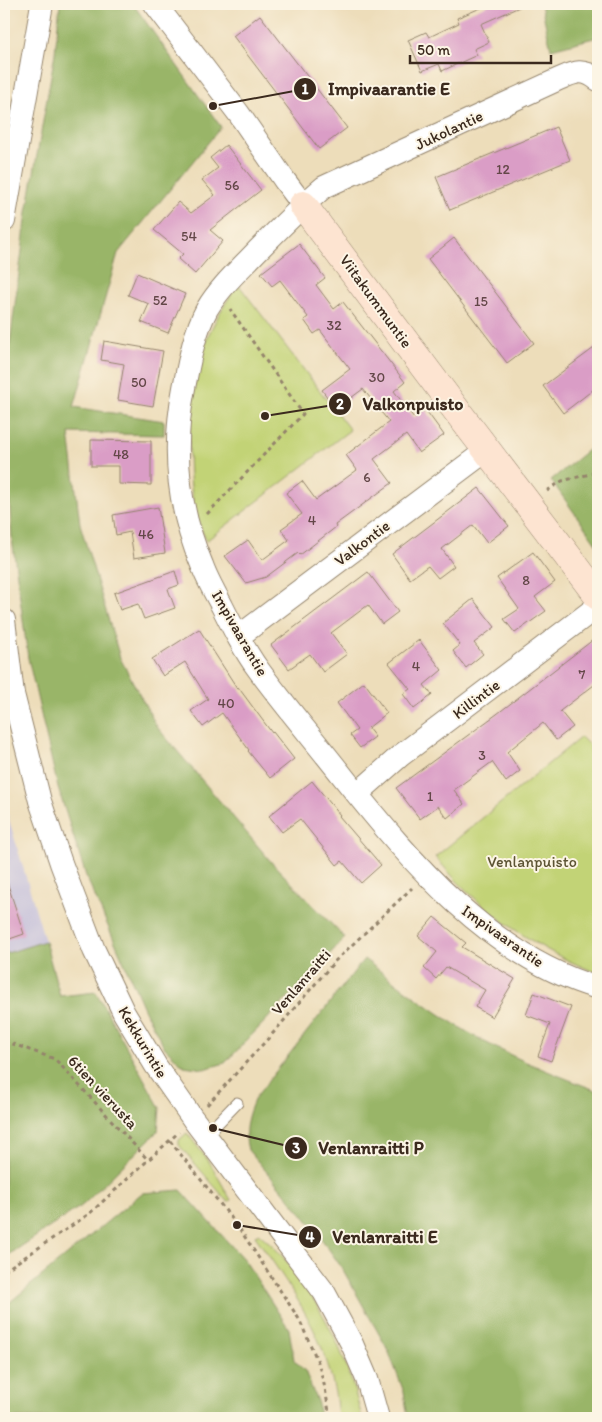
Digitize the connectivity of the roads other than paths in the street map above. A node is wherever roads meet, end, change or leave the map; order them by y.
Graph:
1 (42, 4) edge
2 (155, 4) edge
3 (598, 80) edge
4 (303, 204) junction
5 (4, 221) edge
6 (487, 450) junction
7 (598, 596) edge
8 (598, 606) edge
9 (4, 620) edge
10 (238, 637) junction
11 (357, 794) junction
12 (598, 988) edge
13 (237, 1103) dead end
14 (206, 1136) junction
15 (378, 1418) edge

1 - 5 street
2 - 4 street, Viitakummuntie
3 - 4 street, Jukolantie
4 - 6 street, Viitakummuntie
4 - 10 street, Impivaarantie
6 - 7 street, Viitakummuntie
6 - 10 street, Valkontie
8 - 11 street, Killintie
9 - 14 street, Kekkurintie
10 - 11 street, Impivaarantie
11 - 12 street, Impivaarantie
13 - 14 lane
14 - 15 street, Kekkurintie

